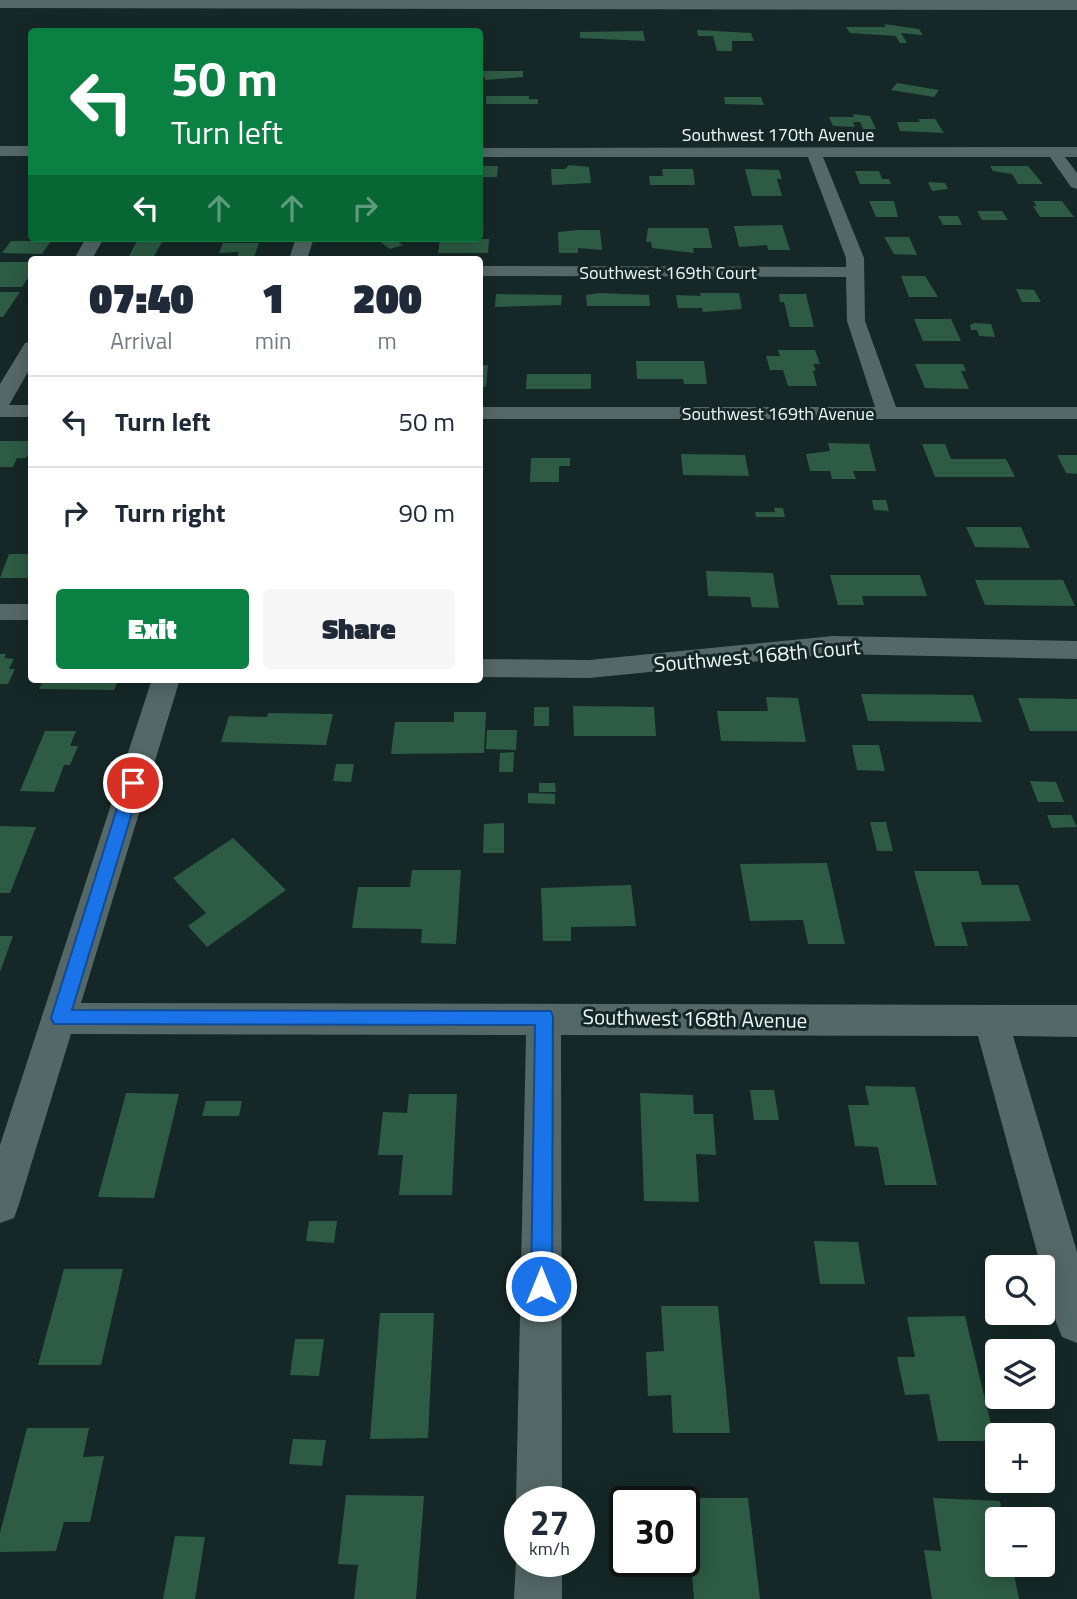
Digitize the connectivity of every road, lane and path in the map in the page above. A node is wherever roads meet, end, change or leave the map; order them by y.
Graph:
1 (196, 2) edge
2 (376, 2) edge
3 (754, 2) edge
4 (3, 3) edge
5 (1077, 5) edge
6 (0, 151) edge
7 (28, 151) edge
8 (483, 152) edge
9 (1054, 152) junction
10 (1077, 152) edge
11 (814, 153) junction
12 (1077, 184) edge
13 (483, 271) edge
14 (856, 272) junction
15 (28, 354) edge
16 (0, 402) edge
17 (0, 411) edge
18 (28, 411) edge
19 (483, 413) edge
20 (1077, 413) edge
21 (888, 414) junction
22 (0, 612) edge
23 (28, 612) edge
24 (1077, 650) edge
25 (483, 668) edge
26 (165, 683) edge
27 (544, 1017) junction
28 (60, 1018) junction
29 (991, 1021) junction
30 (1077, 1021) edge
31 (0, 1204) edge
32 (1077, 1321) edge
33 (539, 1486) edge
34 (539, 1577) edge
35 (538, 1599) edge

1 - 2 street
1 - 4 street
2 - 3 street
3 - 5 street
6 - 7 street
8 - 11 street, Southwest 170th Avenue
9 - 10 street, Southwest 170th Avenue
9 - 11 street, Southwest 170th Avenue
9 - 12 street
11 - 14 street
13 - 14 street, Southwest 169th Court
14 - 21 street
15 - 16 street
17 - 18 street
19 - 21 street, Southwest 169th Avenue
20 - 21 street, Southwest 169th Avenue
22 - 23 street
24 - 25 street, Southwest 168th Court
26 - 28 street
27 - 28 street, Southwest 168th Avenue
27 - 29 street, Southwest 168th Avenue
27 - 33 street
28 - 31 street
29 - 30 street, Southwest 168th Avenue
29 - 32 street
34 - 35 street

